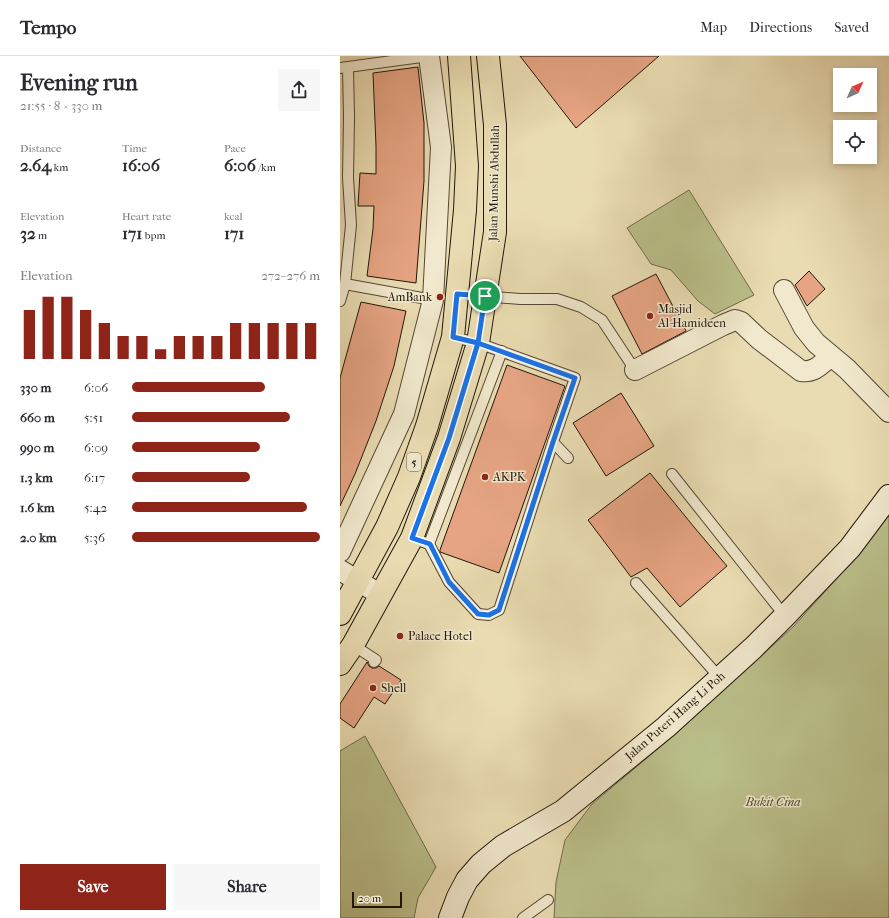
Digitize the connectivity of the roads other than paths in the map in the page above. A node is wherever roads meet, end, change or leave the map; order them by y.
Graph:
1 (429, 56) edge
2 (458, 56) edge
3 (488, 56) edge
4 (344, 68) edge
5 (345, 284) junction
6 (784, 290) dead end
7 (457, 294) junction
8 (485, 296) junction
9 (433, 300) junction
10 (340, 301) edge
11 (453, 337) junction
12 (478, 343) junction
13 (502, 351) junction
14 (831, 356) junction
15 (635, 370) joint
16 (889, 412) edge
17 (553, 442) junction
18 (568, 458) dead end
19 (672, 474) dead end
20 (889, 496) edge
21 (421, 541) junction
22 (340, 552) edge
23 (349, 575) edge
24 (636, 583) dead end
25 (381, 595) junction
26 (340, 614) edge
27 (785, 616) junction
28 (353, 645) junction
29 (374, 662) dead end
30 (340, 664) edge
31 (720, 678) junction
32 (548, 900) dead end
33 (450, 918) edge
34 (523, 918) edge

1 - 4 lane
1 - 9 street
2 - 7 main road, 5
3 - 8 main road, Jalan Munshi Abdullah / 5
4 - 5 lane
5 - 9 lane
5 - 10 lane
6 - 14 street
7 - 8 lane
7 - 11 main road, 5
8 - 12 main road, Jalan Munshi Abdullah / 5
8 - 15 lane
9 - 22 street
11 - 12 lane
11 - 23 main road, 5
12 - 13 lane
12 - 21 main road, Jalan Munshi Abdullah / 5
13 - 17 lane
13 - 21 lane
14 - 15 street
14 - 16 street
17 - 18 lane
17 - 21 lane
19 - 27 lane
20 - 27 main road, Jalan Puteri Hang Li Poh
21 - 25 main road, Jalan Munshi Abdullah / 5
23 - 25 street
23 - 26 main road, 5
24 - 31 lane
25 - 28 main road, Jalan Munshi Abdullah / 5
27 - 31 main road, Jalan Puteri Hang Li Poh
28 - 29 lane
28 - 30 main road, Jalan Munshi Abdullah / 5
31 - 33 main road, Jalan Puteri Hang Li Poh
32 - 34 lane

